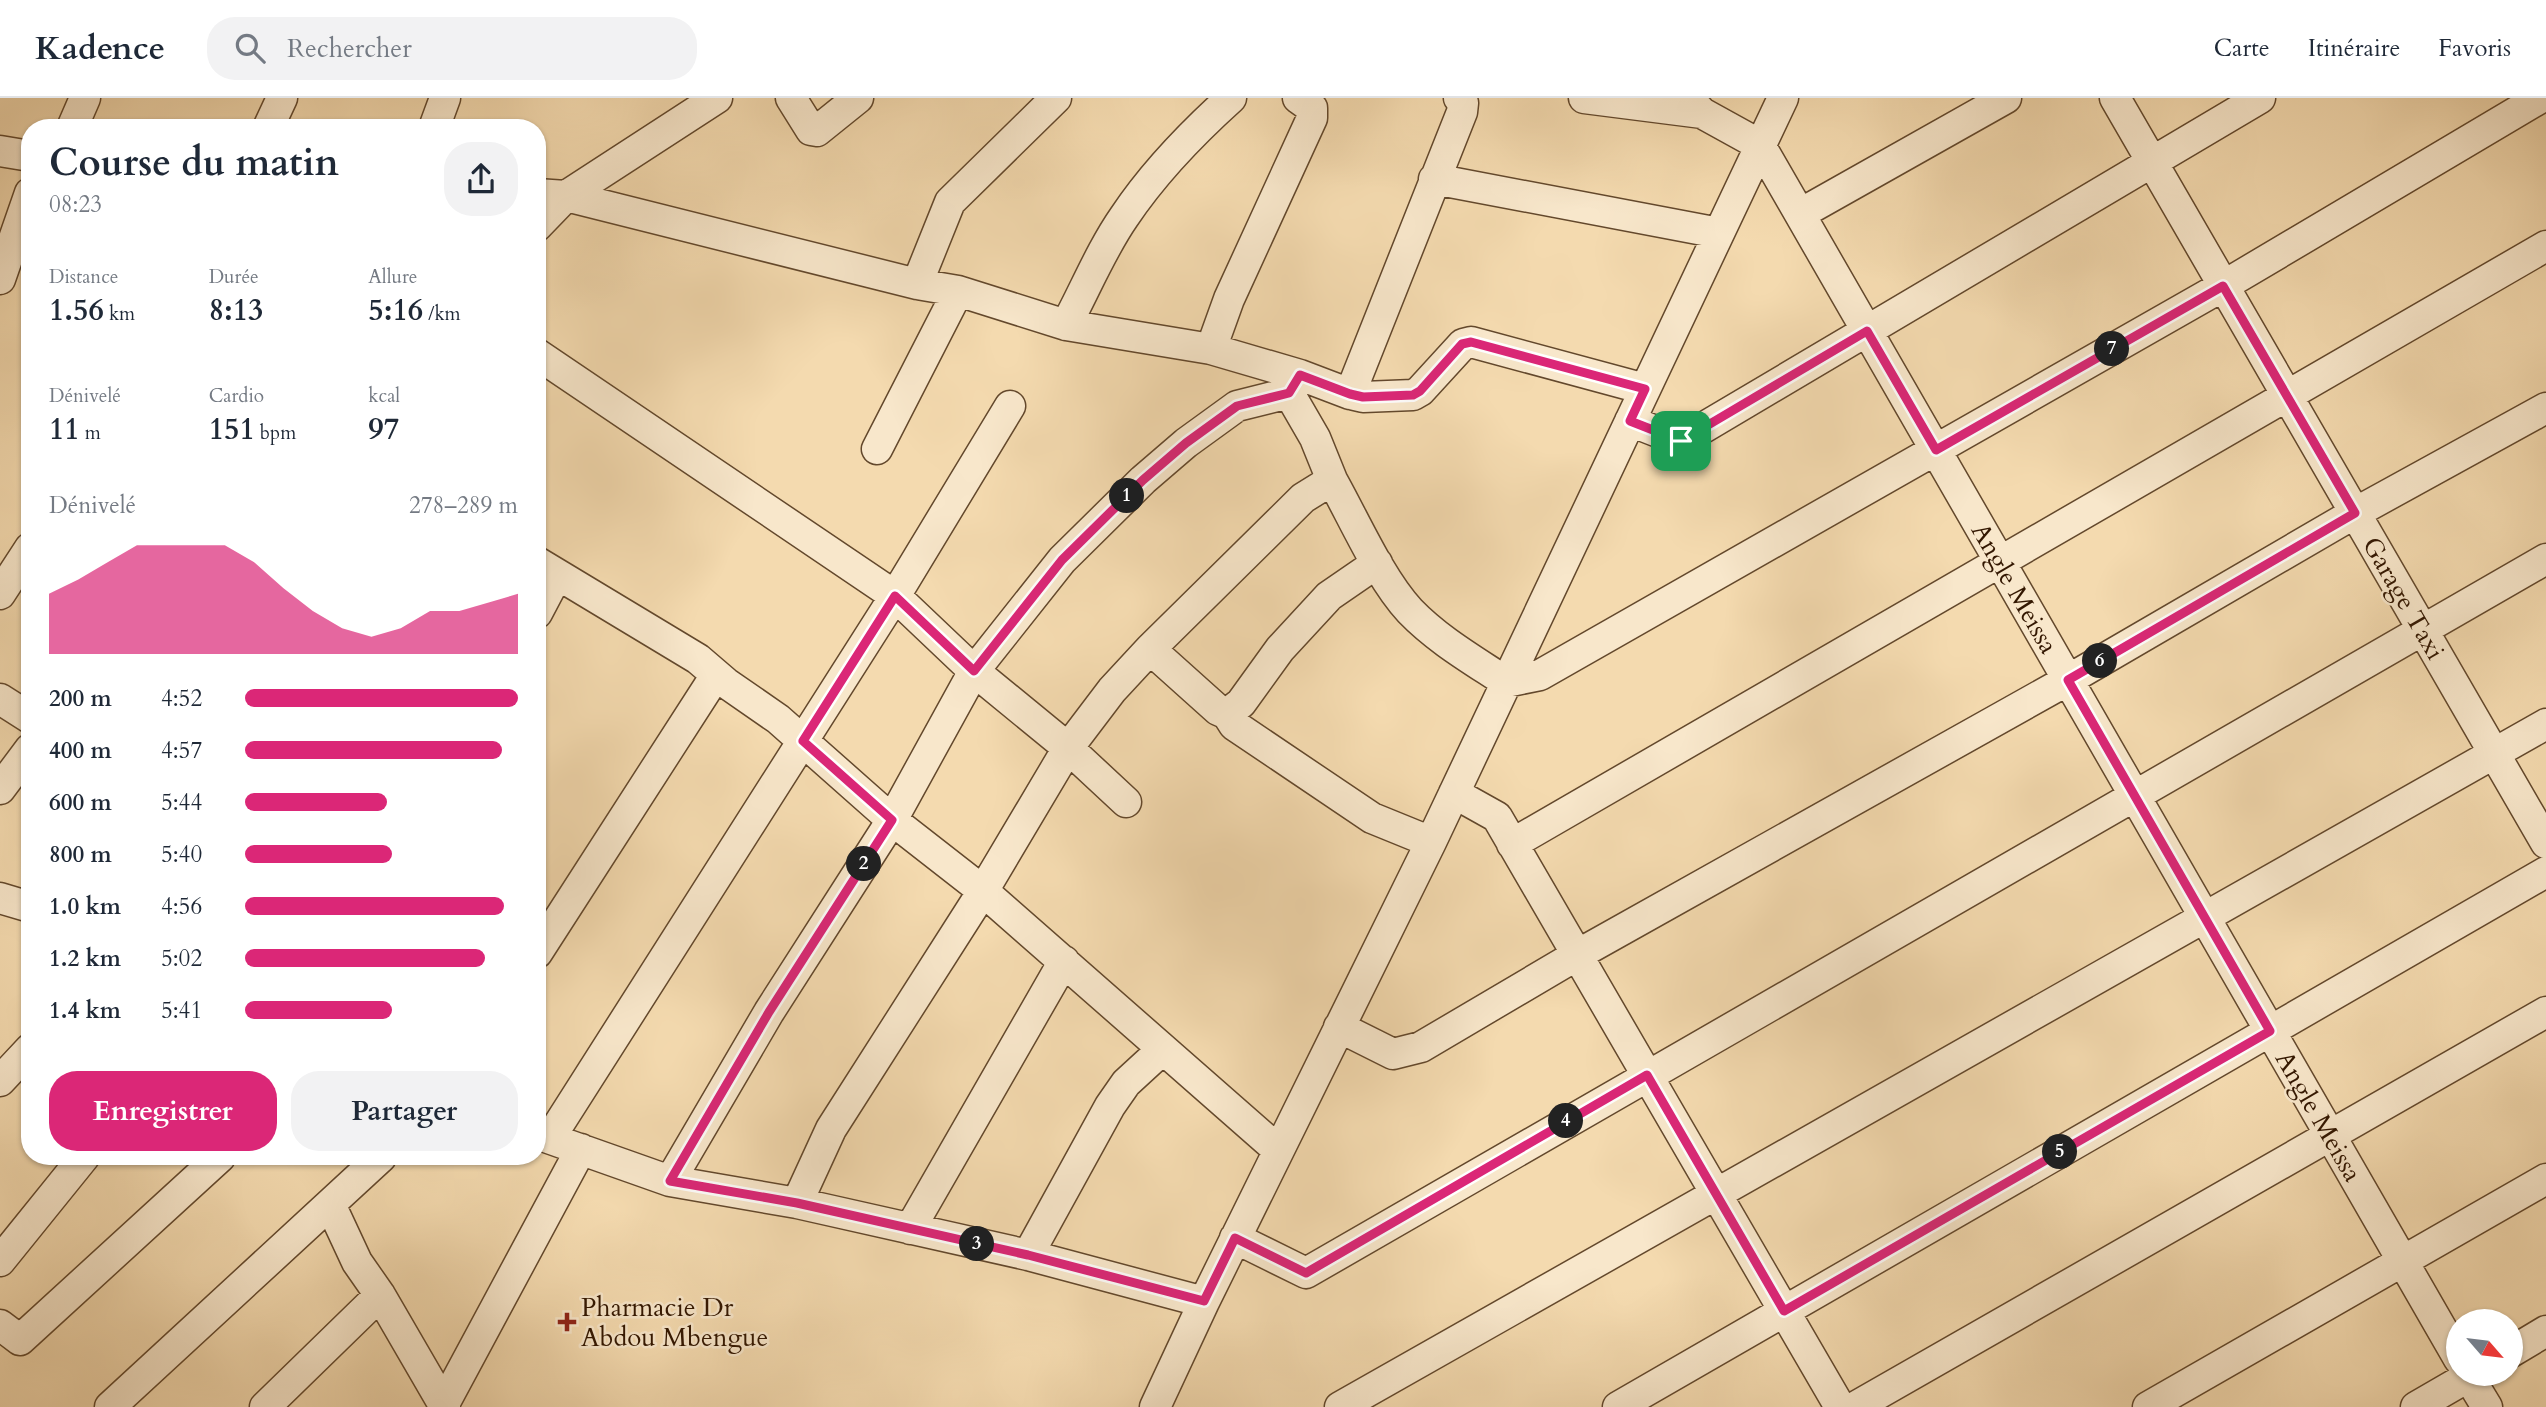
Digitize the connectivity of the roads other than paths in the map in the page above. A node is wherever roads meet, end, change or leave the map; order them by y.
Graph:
1 (85, 98) edge
2 (282, 98) edge
3 (444, 98) edge
4 (717, 98) edge
5 (791, 98) edge
6 (858, 98) edge
7 (1056, 98) edge
8 (1231, 98) edge
9 (1298, 98) edge
10 (1459, 98) edge
11 (1584, 98) edge
12 (1783, 98) edge
13 (2006, 98) edge
14 (2115, 98) edge
15 (2260, 98) edge
16 (2540, 98) edge
17 (1695, 106) edge
18 (76, 119) edge
19 (272, 119) edge
20 (438, 119) edge
21 (1760, 145) junction
22 (0, 151) edge
23 (21, 154) edge
24 (2151, 163) junction
25 (1434, 179) junction
26 (552, 195) edge
27 (1800, 214) junction
28 (21, 219) edge
29 (1718, 233) junction
30 (2546, 246) edge
31 (0, 279) edge
32 (917, 284) junction
33 (2223, 286) junction
34 (958, 291) junction
35 (1066, 325) junction
36 (1867, 331) junction
37 (1211, 349) junction
38 (546, 360) edge
39 (1295, 384) junction
40 (1645, 389) junction
41 (1350, 394) junction
42 (2287, 396) junction
43 (1010, 406) dead end
44 (2546, 408) edge
45 (1630, 421) junction
46 (877, 449) dead end
47 (1936, 450) junction
48 (1332, 480) junction
49 (2355, 513) junction
50 (2546, 559) edge
51 (2000, 561) junction
52 (21, 562) edge
53 (1377, 563) junction
54 (547, 568) edge
55 (0, 594) edge
56 (895, 596) junction
57 (2423, 630) junction
58 (1150, 649) junction
59 (974, 671) junction
60 (716, 675) junction
61 (2068, 680) junction
62 (1506, 682) junction
63 (0, 699) edge
64 (21, 712) edge
65 (1227, 715) junction
66 (2546, 723) edge
67 (803, 741) junction
68 (1068, 748) junction
69 (2494, 753) junction
70 (21, 761) edge
71 (0, 789) edge
72 (1454, 793) junction
73 (2134, 795) junction
74 (1126, 802) dead end
75 (892, 820) junction
76 (1431, 842) junction
77 (2546, 843) edge
78 (1512, 844) junction
79 (2546, 872) edge
80 (983, 891) junction
81 (0, 898) edge
82 (21, 904) edge
83 (2204, 917) junction
84 (546, 939) edge
85 (1577, 956) junction
86 (1064, 961) junction
87 (2546, 1012) edge
88 (1339, 1027) junction
89 (2270, 1031) junction
90 (1163, 1049) junction
91 (21, 1059) edge
92 (1647, 1075) junction
93 (0, 1081) edge
94 (546, 1133) edge
95 (2330, 1135) junction
96 (546, 1137) edge
97 (580, 1149) junction
98 (1278, 1150) junction
99 (78, 1165) edge
100 (211, 1165) edge
101 (372, 1165) edge
102 (2546, 1179) edge
103 (670, 1181) junction
104 (1716, 1194) junction
105 (797, 1203) junction
106 (330, 1204) junction
107 (910, 1229) junction
108 (1235, 1238) junction
109 (1028, 1255) junction
110 (0, 1261) edge
111 (2403, 1261) junction
112 (380, 1295) junction
113 (1204, 1301) junction
114 (1784, 1311) junction
115 (0, 1325) edge
116 (2546, 1331) edge
117 (2446, 1335) edge
118 (2524, 1344) edge
119 (2446, 1386) edge
120 (2475, 1386) edge
121 (444, 1406) edge
122 (110, 1407) edge
123 (265, 1407) edge
124 (1155, 1407) edge
125 (1340, 1407) edge
126 (1618, 1407) edge
127 (1840, 1407) edge
128 (1855, 1407) edge
129 (2148, 1407) edge
130 (2416, 1407) edge
131 (2487, 1407) edge

1 - 18 street
2 - 19 street
3 - 20 street
4 - 26 street
5 - 6 street
7 - 32 street
8 - 35 street
9 - 37 street
10 - 25 street
11 - 17 street
12 - 21 street
13 - 27 street
14 - 24 street, Garage Taxi
15 - 24 street
16 - 33 street
17 - 21 street
21 - 27 street, Angle Meissa
21 - 29 street
22 - 23 street
24 - 33 street, Garage Taxi
24 - 36 street
25 - 29 street
25 - 41 street
26 - 32 street
27 - 36 street, Angle Meissa
28 - 31 street
29 - 40 street
30 - 42 street
32 - 34 street
33 - 42 street, Garage Taxi
33 - 47 street
34 - 35 street
34 - 46 street
35 - 37 street
36 - 45 street
36 - 47 street, Angle Meissa
37 - 39 street
38 - 56 street
39 - 41 street
39 - 48 street
39 - 59 street
40 - 41 street
40 - 45 street
42 - 49 street, Garage Taxi
42 - 51 street
43 - 56 street
44 - 49 street
45 - 62 street
47 - 51 street, Angle Meissa
47 - 62 street
48 - 53 street
48 - 58 street
49 - 57 street, Garage Taxi
49 - 61 street
50 - 57 street
51 - 61 street, Angle Meissa
51 - 78 street
52 - 55 street
53 - 62 street
53 - 65 street
54 - 60 street
56 - 59 street
56 - 67 street
57 - 69 street, Garage Taxi
57 - 73 street
58 - 65 street
58 - 68 street
59 - 68 street
59 - 75 street
60 - 67 street
60 - 84 street
61 - 73 street, Angle Meissa
61 - 85 street
62 - 72 street
63 - 64 street
65 - 76 street
66 - 69 street
67 - 75 street
67 - 94 street
68 - 74 street
68 - 80 street
69 - 77 street, Garage Taxi
69 - 83 street
70 - 71 street
72 - 76 street
72 - 78 street
73 - 83 street, Angle Meissa
73 - 92 street
75 - 80 street
75 - 103 street
76 - 88 street
78 - 85 street
79 - 89 street
80 - 86 street
80 - 105 street
81 - 82 street
83 - 89 street, Angle Meissa
83 - 104 street
85 - 88 street
85 - 92 street
86 - 90 street
86 - 107 street
87 - 95 street
88 - 98 street
89 - 95 street, Angle Meissa
89 - 114 street
90 - 98 street
90 - 109 street
91 - 93 street
92 - 104 street
92 - 108 street
95 - 111 street, Angle Meissa
95 - 128 street
96 - 97 street
97 - 103 street
97 - 121 street
98 - 108 street
99 - 110 street
100 - 115 street
101 - 106 street
102 - 111 street
103 - 105 street
104 - 114 street
104 - 125 street
105 - 107 street
106 - 112 street
106 - 122 street
107 - 109 street
108 - 113 street
109 - 113 street
111 - 117 street, Angle Meissa
111 - 129 street
112 - 121 street
112 - 123 street
113 - 124 street
114 - 126 street
114 - 127 street
116 - 118 street
119 - 130 street
120 - 131 street, Angle Meissa

